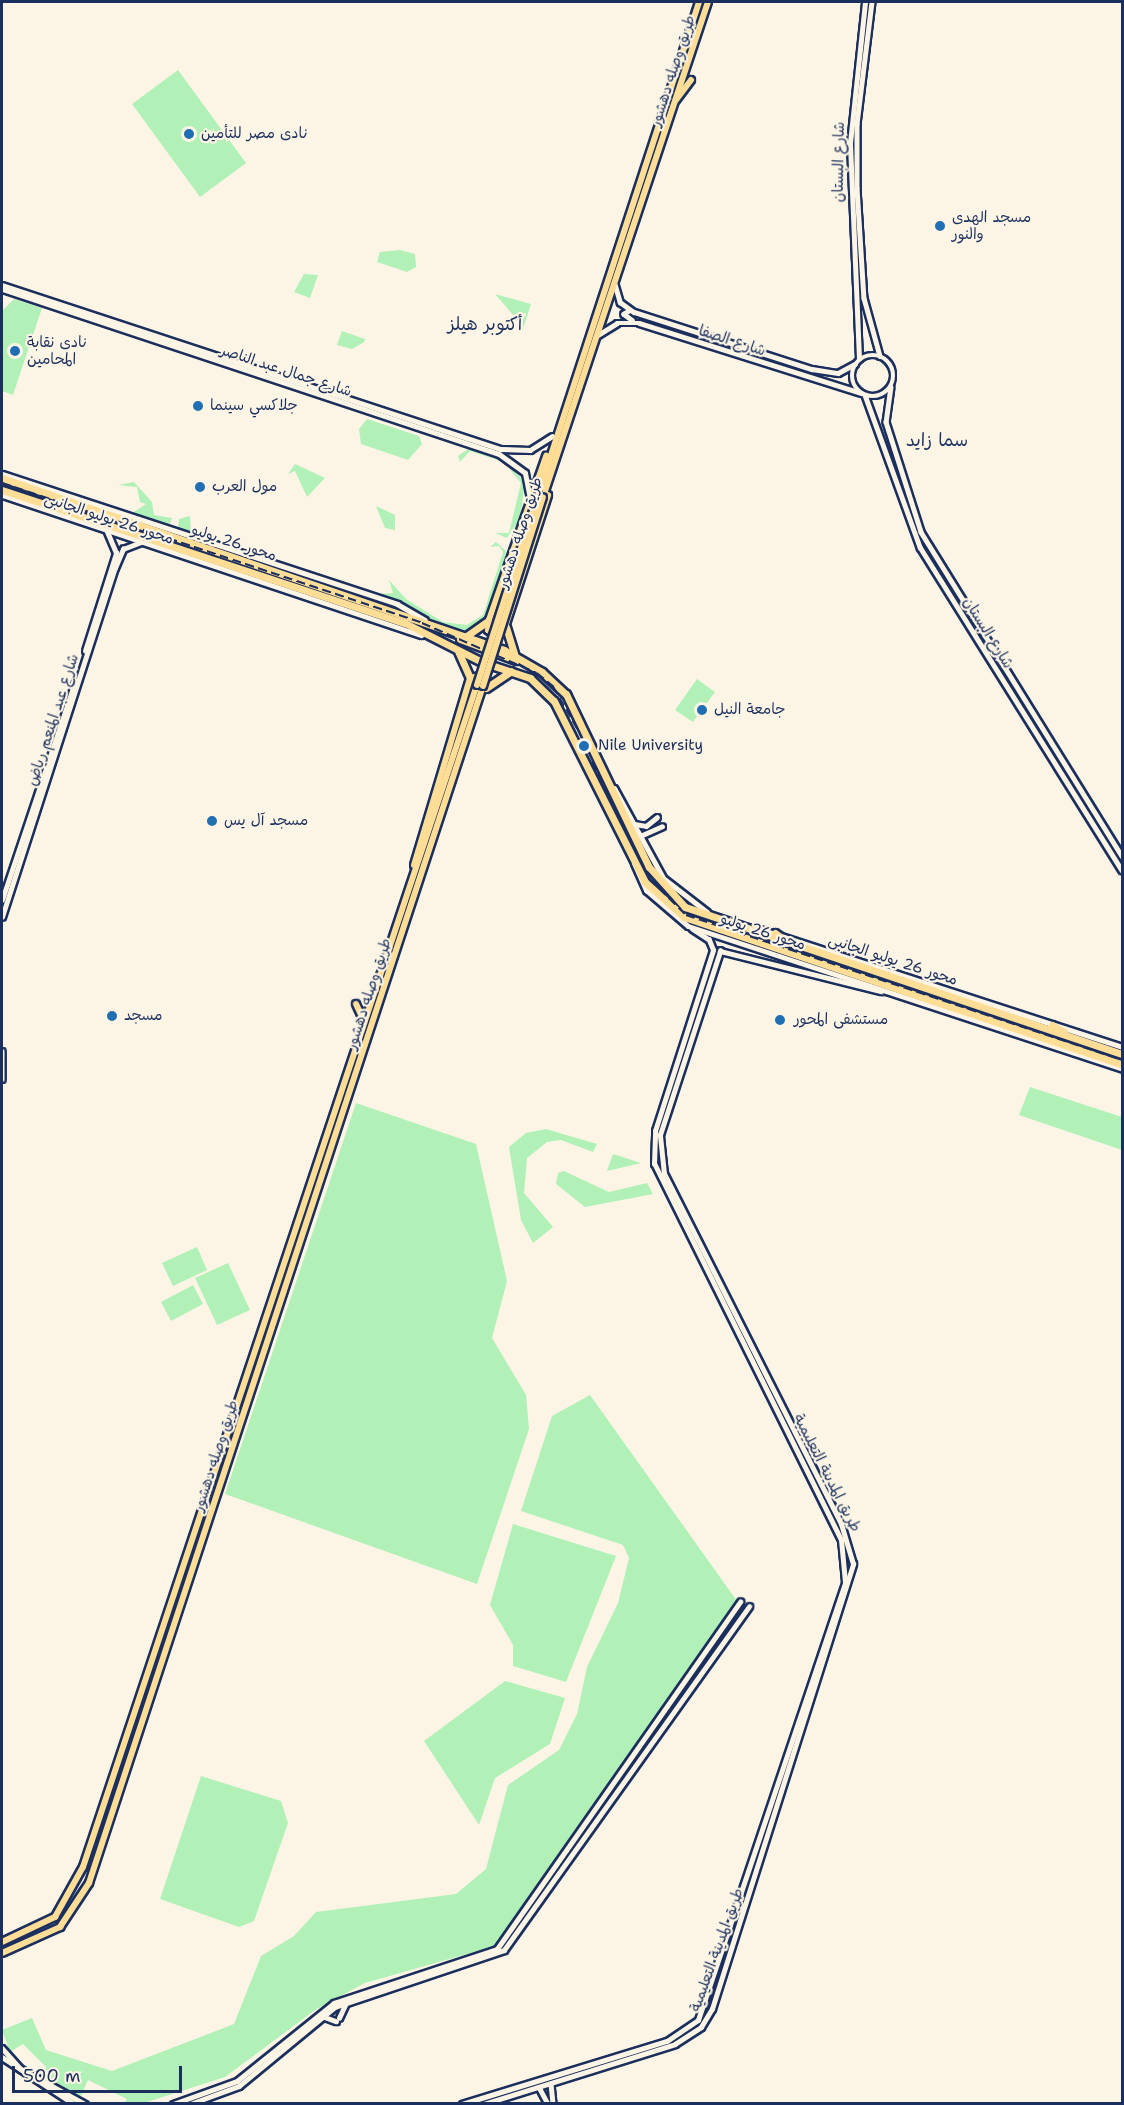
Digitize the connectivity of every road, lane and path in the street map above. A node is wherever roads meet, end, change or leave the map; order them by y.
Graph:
1 (699, 2) edge
2 (708, 2) edge
3 (865, 2) edge
4 (872, 2) edge
5 (692, 80) dead end
6 (676, 100) junction
7 (615, 284) junction
8 (2, 287) edge
9 (629, 310) junction
10 (633, 322) junction
11 (598, 335) junction
12 (872, 339) junction
13 (862, 341) junction
14 (880, 356) junction
15 (860, 359) junction
16 (855, 364) junction
17 (838, 373) junction
18 (839, 383) junction
19 (293, 384) junction
20 (891, 387) junction
21 (863, 394) junction
22 (885, 411) junction
23 (875, 412) junction
24 (561, 418) junction
25 (568, 422) junction
26 (552, 436) junction
27 (510, 451) junction
28 (509, 459) junction
29 (2, 474) edge
30 (2, 478) edge
31 (12, 482) junction
32 (28, 487) junction
33 (891, 487) dead end
34 (2, 490) edge
35 (13, 494) junction
36 (2, 495) edge
37 (899, 496) junction
38 (25, 498) junction
39 (529, 506) junction
40 (70, 513) junction
41 (78, 522) junction
42 (106, 530) junction
43 (141, 542) junction
44 (208, 543) junction
45 (216, 551) junction
46 (118, 553) junction
47 (203, 560) junction
48 (287, 574) junction
49 (310, 582) junction
50 (285, 584) junction
51 (305, 590) junction
52 (425, 620) junction
53 (489, 620) junction
54 (506, 627) junction
55 (979, 627) junction
56 (972, 630) junction
57 (985, 636) junction
58 (460, 637) junction
59 (980, 642) junction
60 (453, 647) junction
61 (517, 658) junction
62 (525, 662) junction
63 (515, 672) junction
64 (470, 678) junction
65 (486, 688) junction
66 (1055, 736) dead end
67 (1050, 740) junction
68 (1068, 768) junction
69 (1061, 771) junction
70 (1078, 786) junction
71 (613, 788) junction
72 (1072, 790) junction
73 (597, 794) junction
74 (1096, 801) dead end
75 (1090, 805) junction
76 (620, 808) junction
77 (606, 811) junction
78 (657, 817) dead end
79 (634, 824) junction
80 (662, 826) dead end
81 (1107, 832) junction
82 (640, 836) junction
83 (1102, 837) junction
84 (1122, 856) edge
85 (634, 863) junction
86 (418, 870) junction
87 (1122, 870) edge
88 (8, 888) junction
89 (2, 900) edge
90 (2, 917) edge
91 (688, 926) junction
92 (775, 933) junction
93 (792, 946) junction
94 (708, 973) junction
95 (858, 978) junction
96 (868, 986) junction
97 (882, 990) junction
98 (930, 1001) junction
99 (918, 1002) junction
100 (356, 1004) dead end
101 (1012, 1018) junction
102 (363, 1020) junction
103 (1029, 1023) junction
104 (1052, 1025) junction
105 (1010, 1027) junction
106 (1027, 1032) junction
107 (1071, 1037) junction
108 (684, 1042) junction
109 (690, 1044) junction
110 (1122, 1047) edge
111 (2, 1051) edge
112 (1122, 1054) edge
113 (1122, 1064) edge
114 (1122, 1069) edge
115 (2, 1079) edge
116 (330, 1120) junction
117 (338, 1124) junction
118 (324, 1138) junction
119 (333, 1142) junction
120 (234, 1412) junction
121 (241, 1416) junction
122 (228, 1428) junction
123 (236, 1431) junction
124 (740, 1602) dead end
125 (749, 1606) dead end
126 (823, 1646) junction
127 (830, 1647) junction
128 (101, 1814) junction
129 (110, 1818) junction
130 (768, 1821) junction
131 (774, 1822) junction
132 (96, 1830) junction
133 (105, 1833) junction
134 (752, 1866) junction
135 (758, 1869) junction
136 (552, 1878) junction
137 (2, 1942) edge
138 (2, 1953) edge
139 (418, 1978) junction
140 (346, 2003) junction
141 (322, 2016) junction
142 (2, 2048) edge
143 (2, 2057) edge
144 (590, 2064) junction
145 (592, 2070) junction
146 (22, 2072) junction
147 (551, 2083) junction
148 (539, 2087) junction
149 (486, 2096) junction
150 (79, 2103) edge
151 (173, 2103) edge
152 (190, 2103) edge
153 (462, 2103) edge
154 (486, 2103) edge
155 (548, 2103) edge
156 (553, 2103) edge

1 - 24 main road, طريق وصله دهشور
2 - 6 main road, طريق وصله دهشور
3 - 13 street, شارع البستان
4 - 12 street, شارع البستان
5 - 6 main road
6 - 7 main road, طريق وصله دهشور
7 - 9 street
7 - 11 main road, طريق وصله دهشور
8 - 19 main road, شارع جمال عبد الناصر
9 - 10 street
9 - 17 street, شارع الصفا
10 - 11 street
10 - 18 street, شارع الصفا
11 - 25 main road, طريق وصله دهشور
12 - 13 street
12 - 14 street, شارع البستان
13 - 15 street, شارع البستان
14 - 15 street
14 - 20 street
15 - 16 street
16 - 17 street
16 - 21 street
17 - 18 street
18 - 21 street, شارع الصفا
19 - 27 main road, شارع جمال عبد الناصر
19 - 28 main road, شارع جمال عبد الناصر
20 - 21 street
20 - 22 street
21 - 23 street, شارع البستان
22 - 23 street
22 - 55 street, شارع البستان
23 - 37 street, شارع البستان
24 - 26 main road
24 - 86 main road, طريق وصله دهشور, bridge
25 - 54 main road
25 - 86 main road, طريق وصله دهشور, bridge
26 - 27 main road, شارع جمال عبد الناصر
26 - 39 main road
27 - 28 main road
28 - 39 main road
29 - 44 main road, محور 26 يوليو الجانبى
30 - 31 highway, محور 26 يوليو
31 - 32 highway, محور 26 يوليو
31 - 35 highway
32 - 38 highway
32 - 45 highway, محور 26 يوليو
33 - 37 street
34 - 35 highway, محور 26 يوليو
35 - 38 highway, محور 26 يوليو
36 - 41 main road, محور 26 يوليو الجانبى
37 - 56 street, شارع البستان
38 - 40 highway, محور 26 يوليو
39 - 53 main road
40 - 41 highway
40 - 47 highway, محور 26 يوليو
41 - 42 main road, محور 26 يوليو الجانبى
42 - 43 main road, محور 26 يوليو الجانبى
42 - 46 street
43 - 46 street
43 - 47 main road, محور 26 يوليو الجانبى
44 - 45 highway
44 - 52 main road, محور 26 يوليو الجانبى
45 - 48 highway, محور 26 يوليو
46 - 88 street, شارع عبد المنعم رياض
47 - 50 highway, محور 26 يوليو
47 - 60 main road, محور 26 يوليو الجانبى
48 - 49 highway, محور 26 يوليو
48 - 50 highway
49 - 51 highway
49 - 52 highway, محور 26 يوليو
50 - 51 highway, محور 26 يوليو
51 - 60 highway, محور 26 يوليو
52 - 58 highway, محور 26 يوليو
53 - 54 main road
53 - 58 highway
54 - 61 highway
55 - 56 street
55 - 57 street, شارع البستان
56 - 59 street, شارع البستان
57 - 59 street
57 - 67 street, شارع البستان
58 - 61 highway, محور 26 يوليو
58 - 62 highway, محور 26 يوليو
59 - 69 street, شارع البستان
60 - 63 highway, محور 26 يوليو
60 - 64 highway
61 - 62 highway, محور 26 يوليو
62 - 71 highway, محور 26 يوليو
63 - 65 highway
63 - 73 highway, محور 26 يوليو
64 - 65 main road
64 - 86 main road
65 - 86 main road
66 - 67 street
67 - 68 street, شارع البستان
68 - 69 street
68 - 70 street, شارع البستان
69 - 72 street, شارع البستان
70 - 72 street
70 - 75 street, شارع البستان
71 - 73 highway
71 - 76 highway, محور 26 يوليو
71 - 79 main road, محور 26 يوليو الجانبى
72 - 83 street, شارع البستان
73 - 77 highway, محور 26 يوليو
74 - 75 street
75 - 81 street, شارع البستان
76 - 77 highway
76 - 93 highway, محور 26 يوليو
77 - 85 highway, محور 26 يوليو
78 - 79 main road
79 - 82 main road, محور 26 يوليو الجانبى
80 - 82 main road
81 - 83 street
81 - 84 street, شارع البستان
82 - 92 main road, محور 26 يوليو الجانبى
83 - 87 street, شارع البستان
85 - 91 main road
85 - 95 highway, محور 26 يوليو
86 - 102 main road, طريق وصله دهشور
86 - 117 main road, طريق وصله دهشور
88 - 89 street, شارع عبد المنعم رياض
88 - 90 street, شارع عبد المنعم رياض
91 - 94 street, طريق المدينة التعليمية
91 - 96 main road
92 - 93 highway
92 - 104 main road, محور 26 يوليو الجانبى
93 - 101 highway, محور 26 يوليو
94 - 97 street, طريق المدينة التعليمية
94 - 108 street, طريق المدينة التعليمية
94 - 109 street, طريق المدينة التعليمية
95 - 96 highway
95 - 98 highway, محور 26 يوليو
96 - 97 main road
97 - 99 main road
98 - 99 highway
98 - 105 highway, محور 26 يوليو
99 - 114 main road
100 - 102 main road
101 - 103 highway, محور 26 يوليو
101 - 105 highway
102 - 116 main road, طريق وصله دهشور
103 - 106 highway
103 - 107 highway, محور 26 يوليو
104 - 107 highway
104 - 110 main road, محور 26 يوليو الجانبى
105 - 106 highway, محور 26 يوليو
106 - 113 highway, محور 26 يوليو
107 - 112 highway, محور 26 يوليو
108 - 109 street
108 - 126 street, طريق المدينة التعليمية
109 - 127 street, طريق المدينة التعليمية
111 - 115 street
116 - 117 main road
116 - 118 main road, طريق وصله دهشور
117 - 119 main road, طريق وصله دهشور
118 - 119 main road
118 - 120 main road, طريق وصله دهشور
119 - 121 main road, طريق وصله دهشور
120 - 121 main road
120 - 122 main road, طريق وصله دهشور
121 - 123 main road, طريق وصله دهشور
122 - 123 main road
122 - 128 main road, طريق وصله دهشور
123 - 129 main road, طريق وصله دهشور
124 - 136 street
125 - 136 street
126 - 127 street
126 - 130 street, طريق المدينة التعليمية
127 - 131 street, طريق المدينة التعليمية
128 - 129 main road
128 - 132 main road, طريق وصله دهشور
129 - 133 main road, طريق وصله دهشور
130 - 131 street
130 - 134 street, طريق المدينة التعليمية
131 - 135 street, طريق المدينة التعليمية
132 - 133 main road
132 - 137 main road, طريق وصله دهشور
133 - 138 main road, طريق وصله دهشور
134 - 135 street
134 - 144 street, طريق المدينة التعليمية
135 - 145 street, طريق المدينة التعليمية
136 - 139 street
139 - 140 street
139 - 151 street
140 - 141 street
140 - 141 street
141 - 152 street
142 - 146 street
143 - 146 street
144 - 145 street
144 - 149 street, طريق المدينة التعليمية
145 - 147 street, طريق المدينة التعليمية
146 - 150 street
147 - 148 street, طريق المدينة التعليمية
147 - 156 street
148 - 154 street, طريق المدينة التعليمية
148 - 155 street
149 - 153 street, طريق المدينة التعليمية
149 - 154 street

